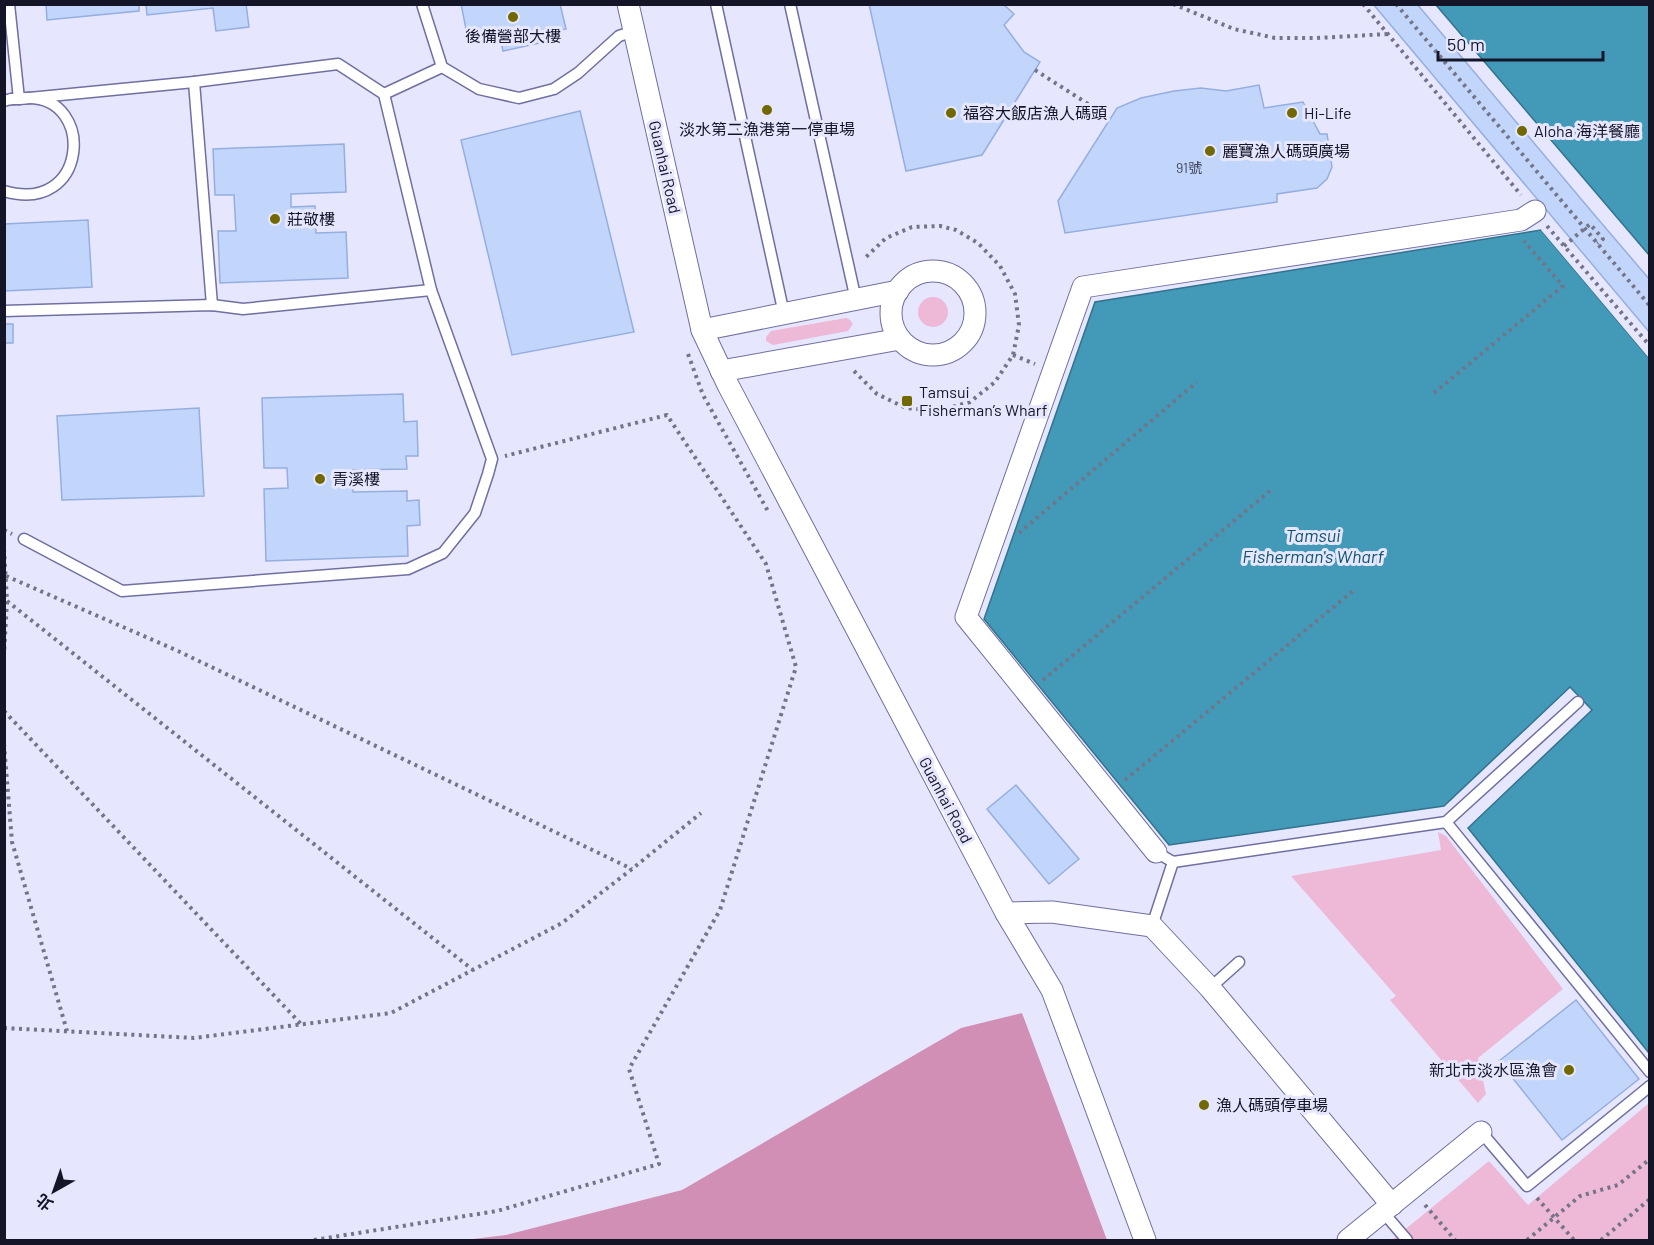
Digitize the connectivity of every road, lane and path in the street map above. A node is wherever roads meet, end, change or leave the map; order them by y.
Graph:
1 (9, 4) edge
2 (422, 4) edge
3 (628, 4) edge
4 (716, 4) edge
5 (790, 4) edge
6 (1173, 4) edge
7 (1363, 4) edge
8 (1396, 4) edge
9 (634, 31) junction
10 (1388, 34) junction
11 (442, 67) junction
12 (1035, 70) dead end
13 (194, 82) junction
14 (384, 94) junction
15 (19, 99) junction
16 (4, 100) edge
17 (1110, 118) dead end
18 (4, 191) edge
19 (1535, 212) junction
20 (1518, 233) dead end
21 (1597, 243) junction
22 (1564, 246) dead end
23 (866, 257) dead end
24 (431, 290) junction
25 (898, 291) junction
26 (856, 300) junction
27 (212, 304) junction
28 (1650, 306) edge
29 (4, 311) edge
30 (784, 314) junction
31 (702, 330) junction
32 (900, 339) junction
33 (1650, 346) edge
34 (721, 371) junction
35 (854, 371) dead end
36 (1197, 382) dead end
37 (1434, 393) dead end
38 (492, 459) junction
39 (1270, 490) dead end
40 (24, 539) dead end
41 (1012, 540) dead end
42 (4, 549) edge
43 (6, 576) edge
44 (1353, 590) dead end
45 (7, 601) junction
46 (4, 655) edge
47 (1038, 685) dead end
48 (1578, 702) dead end
49 (4, 711) edge
50 (4, 744) edge
51 (1120, 784) dead end
52 (701, 813) dead end
53 (1446, 822) junction
54 (1164, 857) junction
55 (632, 869) junction
56 (1006, 913) junction
57 (1152, 926) junction
58 (1239, 962) dead end
59 (473, 970) junction
60 (1210, 988) junction
61 (301, 1024) junction
62 (4, 1028) edge
63 (67, 1031) junction
64 (1650, 1072) edge
65 (1650, 1086) edge
66 (1480, 1132) joint
67 (1650, 1159) edge
68 (1527, 1186) junction
69 (1412, 1189) junction
70 (1650, 1199) edge
71 (1388, 1209) junction
72 (1554, 1218) junction
73 (314, 1240) edge
74 (1144, 1240) edge
75 (1348, 1240) edge
76 (1407, 1240) edge
77 (1455, 1240) edge
78 (1527, 1240) edge
79 (1574, 1240) edge
80 (1601, 1240) edge

1 - 15 lane
2 - 11 lane
3 - 9 street, Guanhai Road
4 - 30 lane
5 - 26 lane
6 - 10 path
7 - 10 path
8 - 21 path
9 - 11 lane
9 - 31 street, Guanhai Road
10 - 19 path
11 - 14 lane
12 - 17 path
13 - 14 lane
13 - 15 lane
13 - 27 lane
14 - 24 lane
15 - 16 lane
15 - 18 lane
19 - 33 path
19 - 54 street
20 - 37 path
21 - 22 path
21 - 28 path
23 - 35 path
24 - 27 lane
24 - 38 lane
25 - 26 street
25 - 32 street
25 - 32 street
26 - 30 street
27 - 29 lane
30 - 31 street
31 - 34 street, Guanhai Road
32 - 34 street
34 - 56 street, Guanhai Road
36 - 41 path
38 - 40 lane
38 - 73 path
39 - 47 path
42 - 43 path
43 - 45 path
43 - 55 path
44 - 51 path
45 - 46 path
45 - 59 path
48 - 53 lane
49 - 61 path
50 - 63 path
52 - 55 path
53 - 54 lane
53 - 64 lane
54 - 57 lane
55 - 59 path
56 - 57 street
56 - 74 street, Guanhai Road
57 - 60 street
58 - 60 lane
59 - 61 path
60 - 71 street
61 - 63 path
62 - 63 path
65 - 68 lane
66 - 68 lane
66 - 69 street
67 - 72 path
68 - 72 path
69 - 71 street
69 - 77 path
70 - 80 path
71 - 75 street
71 - 76 lane
72 - 78 path
72 - 79 path

